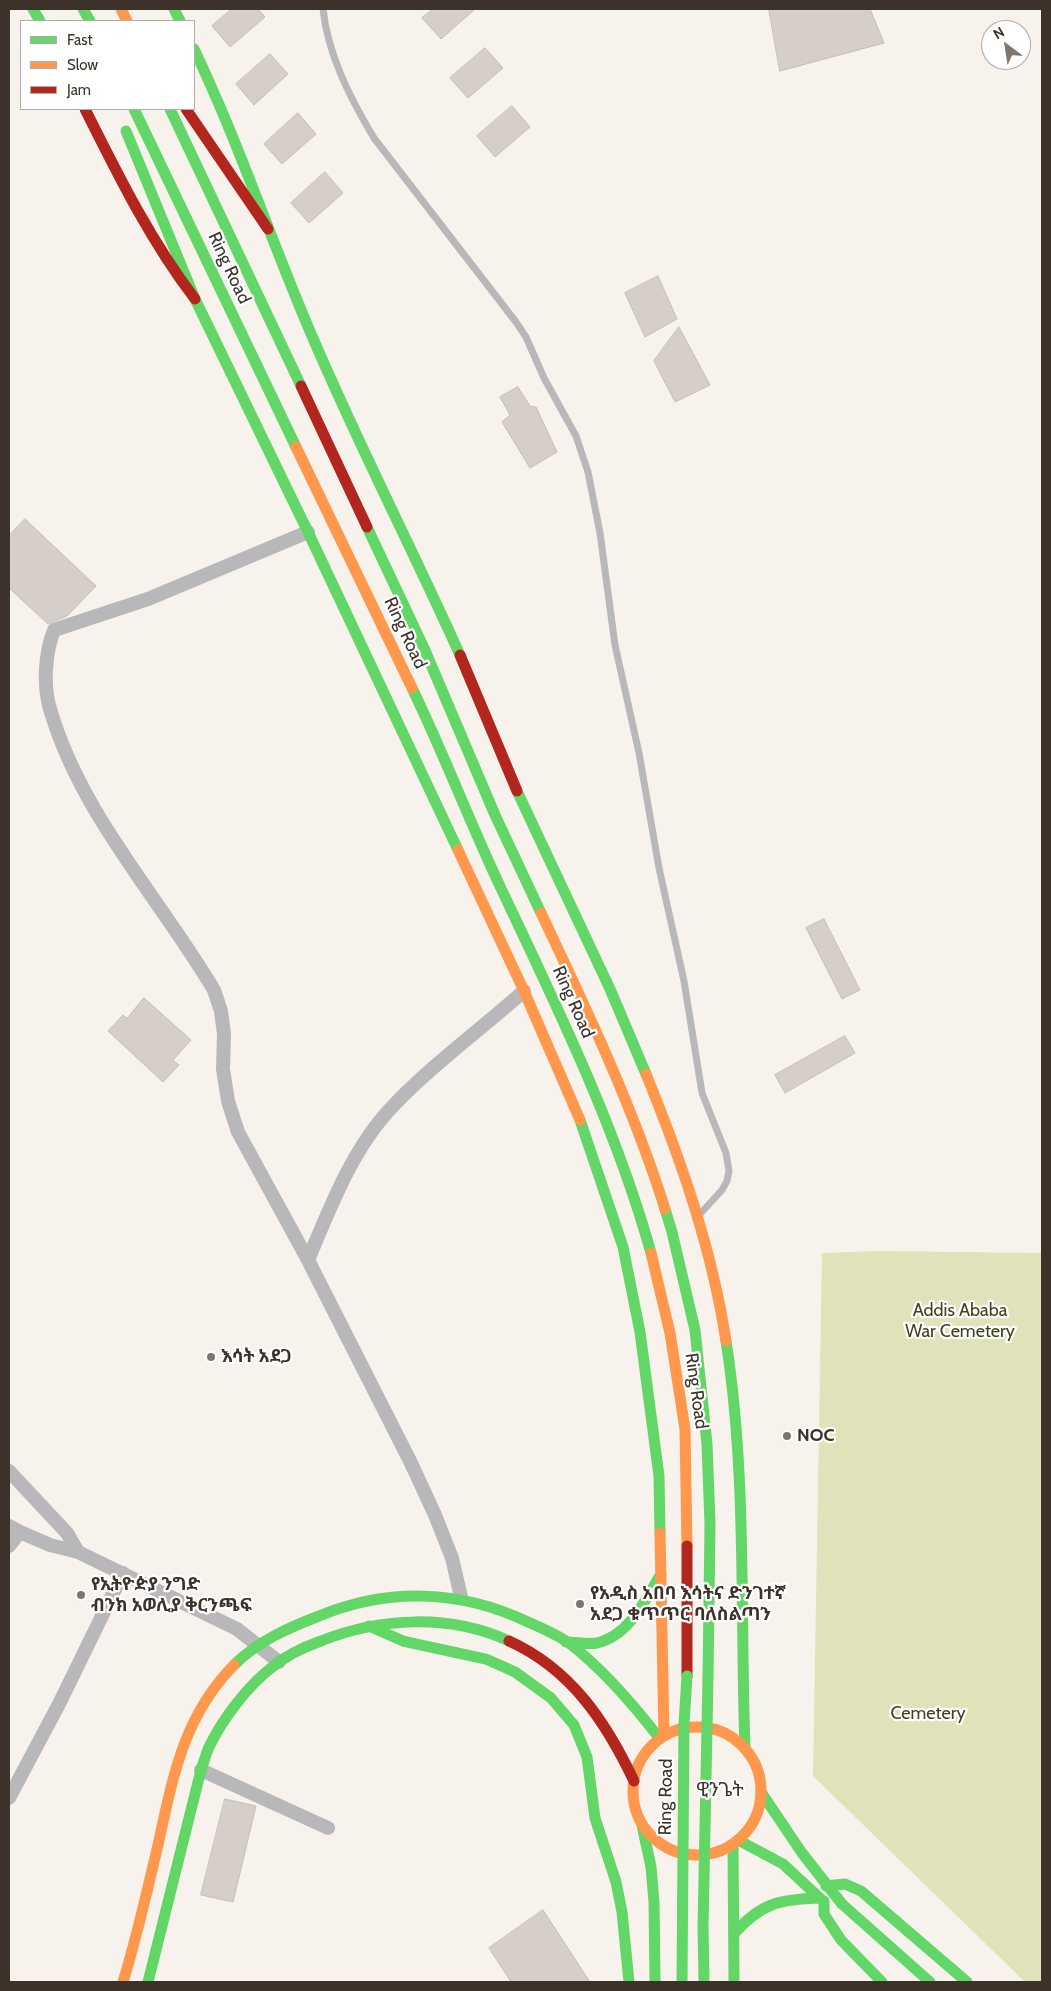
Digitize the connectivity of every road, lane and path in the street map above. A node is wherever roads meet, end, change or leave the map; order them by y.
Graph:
1 (33, 9) edge
2 (83, 9) edge
3 (120, 9) edge
4 (322, 9) edge
5 (39, 20) edge
6 (89, 20) edge
7 (126, 20) edge
8 (195, 51) edge
9 (86, 110) edge
10 (134, 110) edge
11 (170, 110) edge
12 (187, 110) edge
13 (123, 122) dead end
14 (268, 229) junction
15 (195, 299) junction
16 (308, 532) junction
17 (524, 992) junction
18 (698, 1216) junction
19 (308, 1260) junction
20 (9, 1471) edge
21 (14, 1529) edge
22 (9, 1546) edge
23 (78, 1552) junction
24 (124, 1573) junction
25 (661, 1574) junction
26 (461, 1598) junction
27 (369, 1626) junction
28 (566, 1642) junction
29 (258, 1645) junction
30 (279, 1662) junction
31 (662, 1738) junction
32 (745, 1748) junction
33 (201, 1770) junction
34 (634, 1781) junction
35 (761, 1792) junction
36 (9, 1798) edge
37 (642, 1824) junction
38 (328, 1828) dead end
39 (735, 1842) junction
40 (826, 1886) junction
41 (822, 1899) junction
42 (734, 1934) junction
43 (122, 1982) edge
44 (148, 1982) edge
45 (629, 1982) edge
46 (655, 1982) edge
47 (682, 1982) edge
48 (704, 1982) edge
49 (734, 1982) edge
50 (882, 1982) edge
51 (916, 1982) edge
52 (930, 1982) edge
53 (967, 1982) edge

1 - 5 main road
2 - 6 main road
3 - 7 main road
4 - 18 lane
8 - 14 main road
9 - 15 main road
10 - 47 main road, Ring Road, bridge
11 - 48 main road, Ring Road, bridge
12 - 14 main road
13 - 15 main road
14 - 18 main road, Ring Road
15 - 16 main road
16 - 17 main road
16 - 19 street
17 - 19 street
17 - 25 main road
18 - 32 main road, Ring Road
19 - 26 street
20 - 23 street
21 - 22 street
21 - 23 street
23 - 24 street
24 - 29 street
24 - 36 street
25 - 28 main road
25 - 31 main road
26 - 28 main road
26 - 29 main road
27 - 30 main road
27 - 34 main road
27 - 45 main road
28 - 31 main road
29 - 30 street
29 - 43 main road
30 - 33 main road
31 - 32 main road
31 - 34 main road
32 - 35 main road
33 - 38 street
33 - 44 main road
34 - 37 main road
35 - 39 main road
35 - 40 main road
37 - 39 main road
37 - 46 main road
39 - 41 main road
39 - 42 main road
40 - 52 main road
40 - 53 main road
41 - 42 main road
41 - 50 main road
41 - 51 main road
42 - 49 main road

